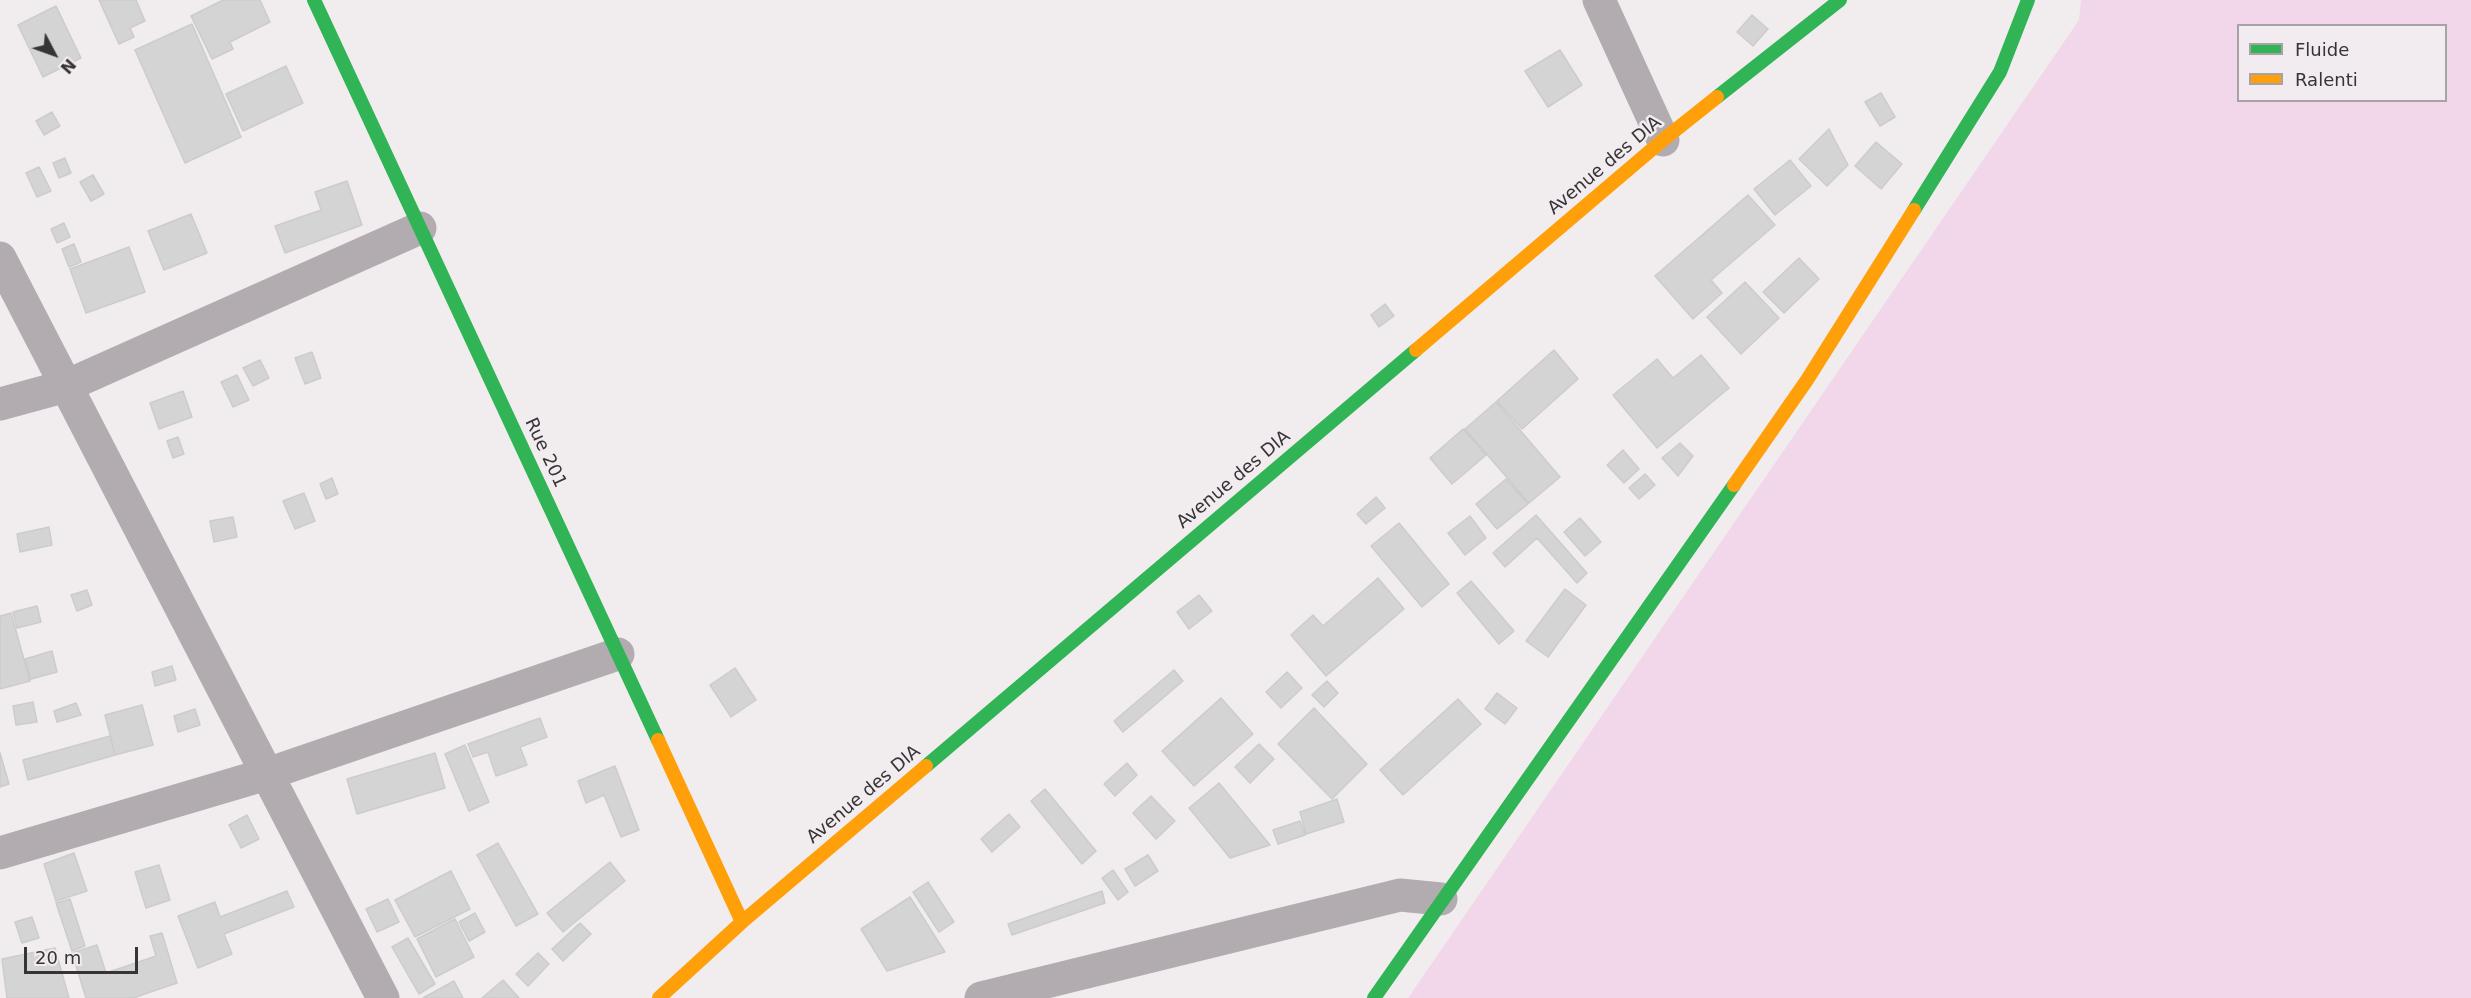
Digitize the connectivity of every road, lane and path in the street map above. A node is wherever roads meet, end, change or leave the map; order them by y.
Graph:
1 (314, 0) edge
2 (1599, 0) edge
3 (1840, 0) edge
4 (2028, 0) edge
5 (1663, 140) junction
6 (420, 228) junction
7 (0, 258) edge
8 (66, 386) junction
9 (0, 404) edge
10 (618, 654) junction
11 (267, 774) junction
12 (0, 853) edge
13 (1441, 899) junction
14 (742, 922) junction
15 (383, 998) edge
16 (660, 998) edge
17 (981, 998) edge
18 (1374, 998) edge

1 - 6 street, Rue 201
2 - 5 street
3 - 5 street, Avenue des DIA
4 - 13 street
5 - 14 street, Avenue des DIA
6 - 8 street
6 - 10 street, Rue 201
7 - 8 street
8 - 9 street
8 - 11 street
10 - 11 street
10 - 14 street, Rue 201
11 - 12 street
11 - 15 street
13 - 17 street
13 - 18 street
14 - 16 street, Avenue des DIA

